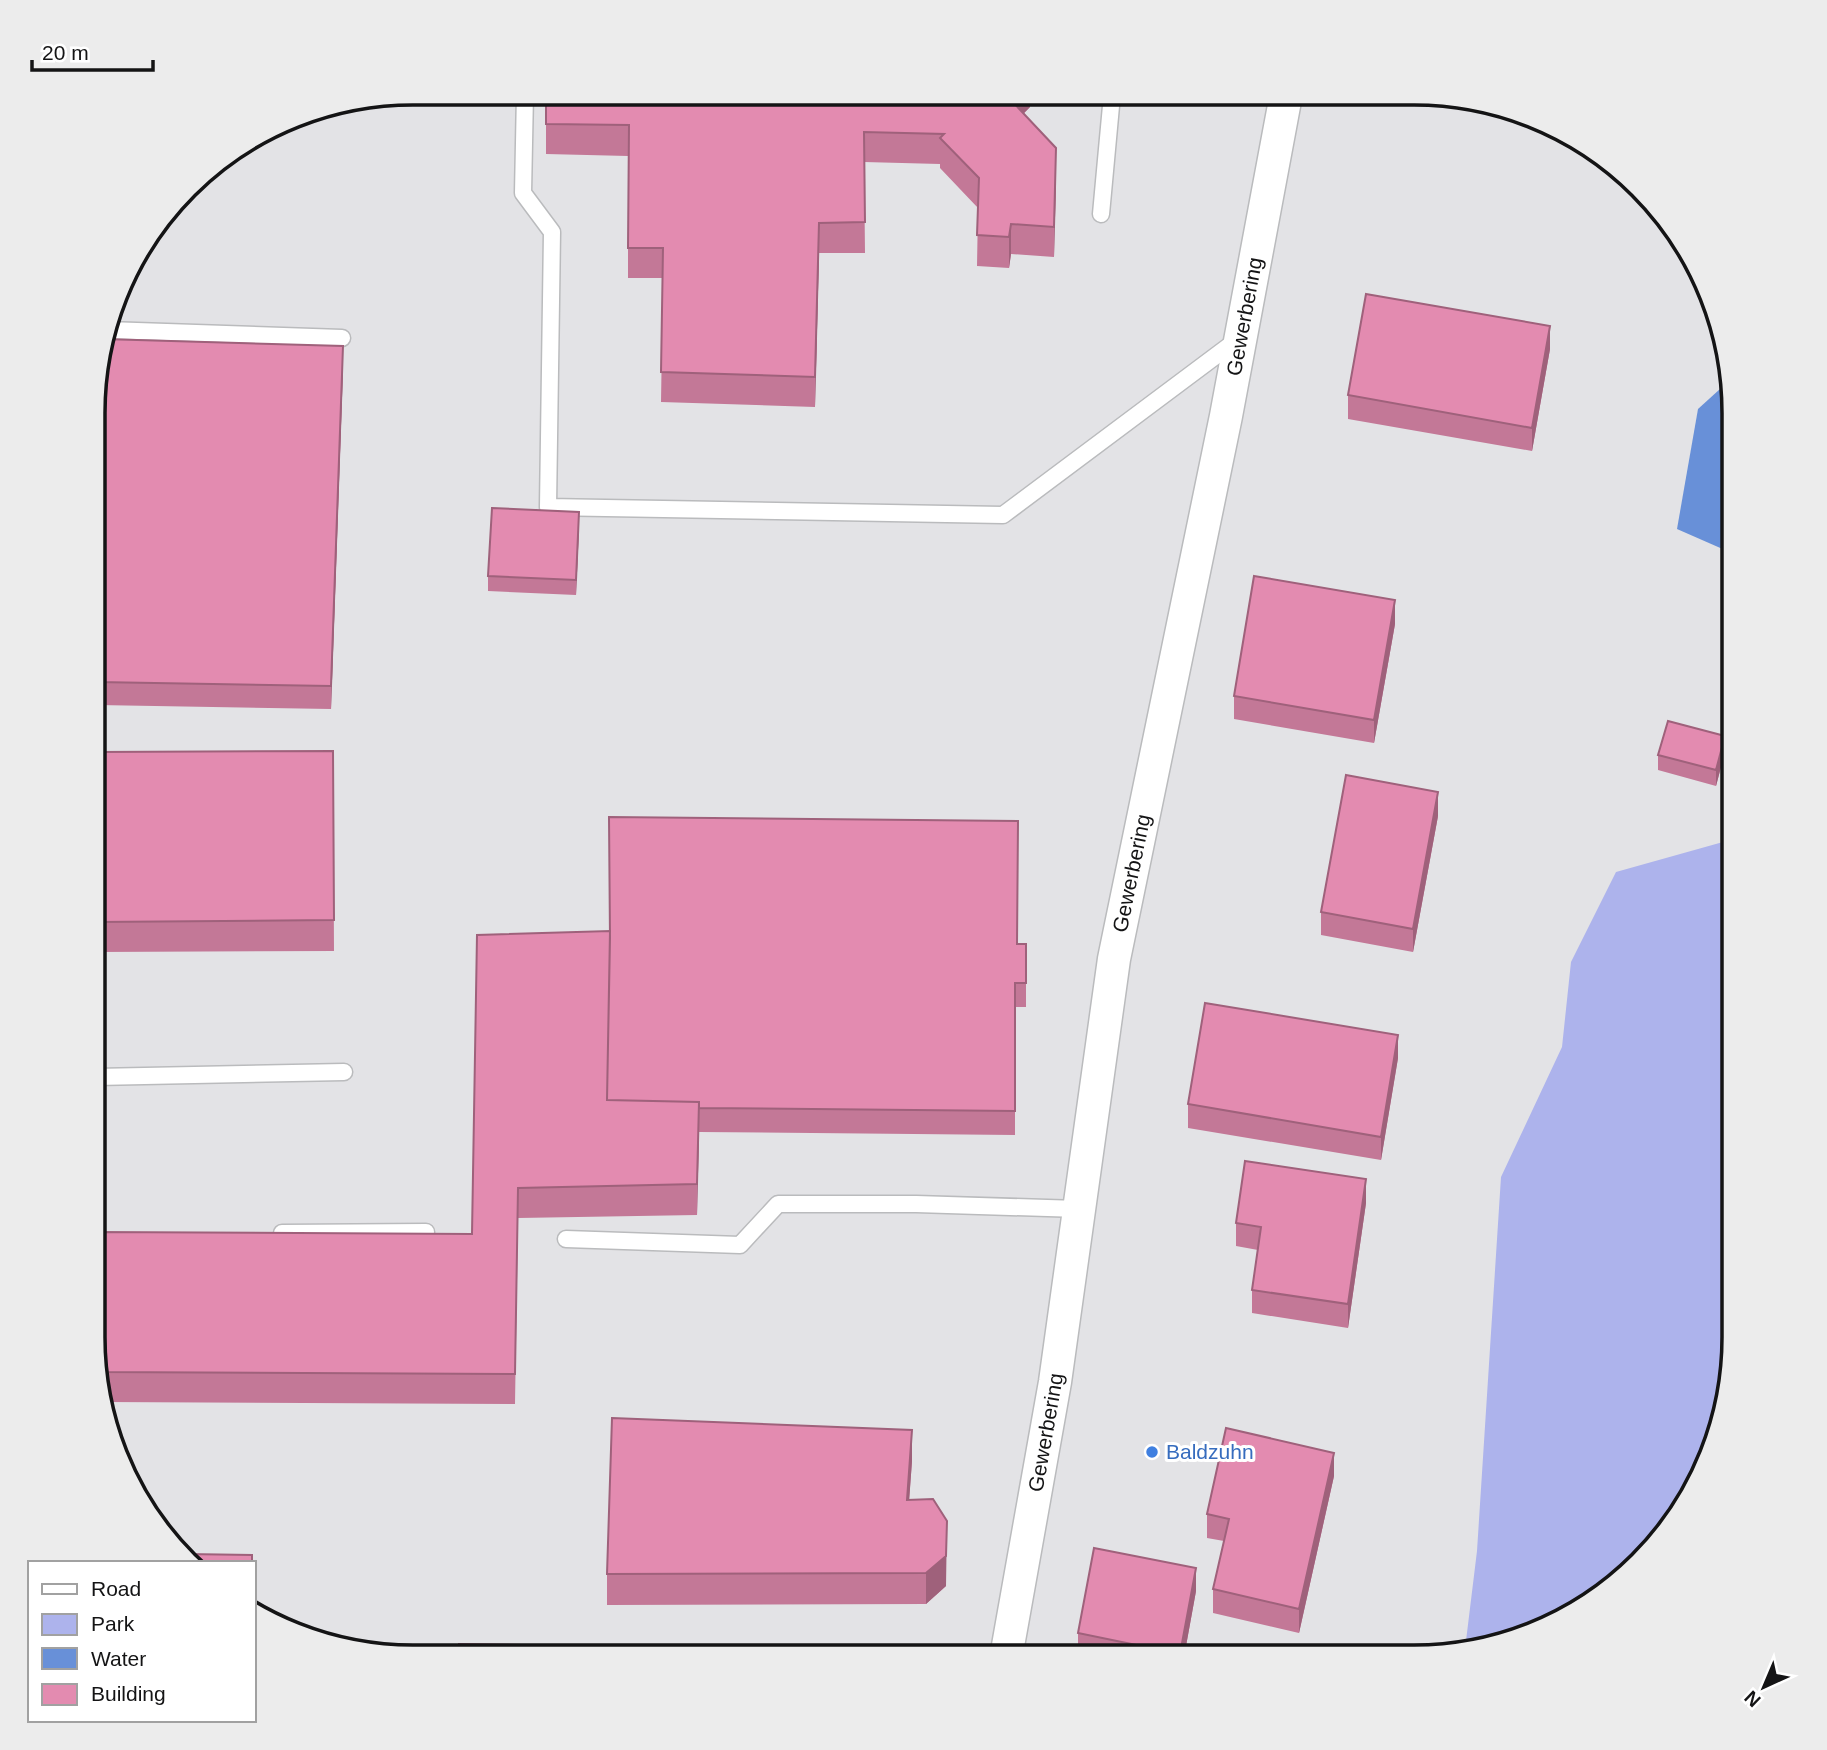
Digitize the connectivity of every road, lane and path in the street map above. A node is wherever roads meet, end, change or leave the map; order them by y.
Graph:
1 (525, 105) edge
2 (1111, 105) edge
3 (1284, 105) edge
4 (1101, 214) dead end
5 (116, 330) edge
6 (342, 338) dead end
7 (1239, 339) junction
8 (344, 1072) dead end
9 (105, 1077) edge
10 (1079, 1209) junction
11 (426, 1232) edge
12 (260, 1233) edge
13 (566, 1239) dead end
14 (1008, 1645) edge

1 - 7 lane
2 - 4 lane
3 - 7 street, Gewerbering
5 - 6 lane
7 - 10 street, Gewerbering
8 - 9 lane
10 - 13 lane
10 - 14 street, Gewerbering
11 - 12 lane

